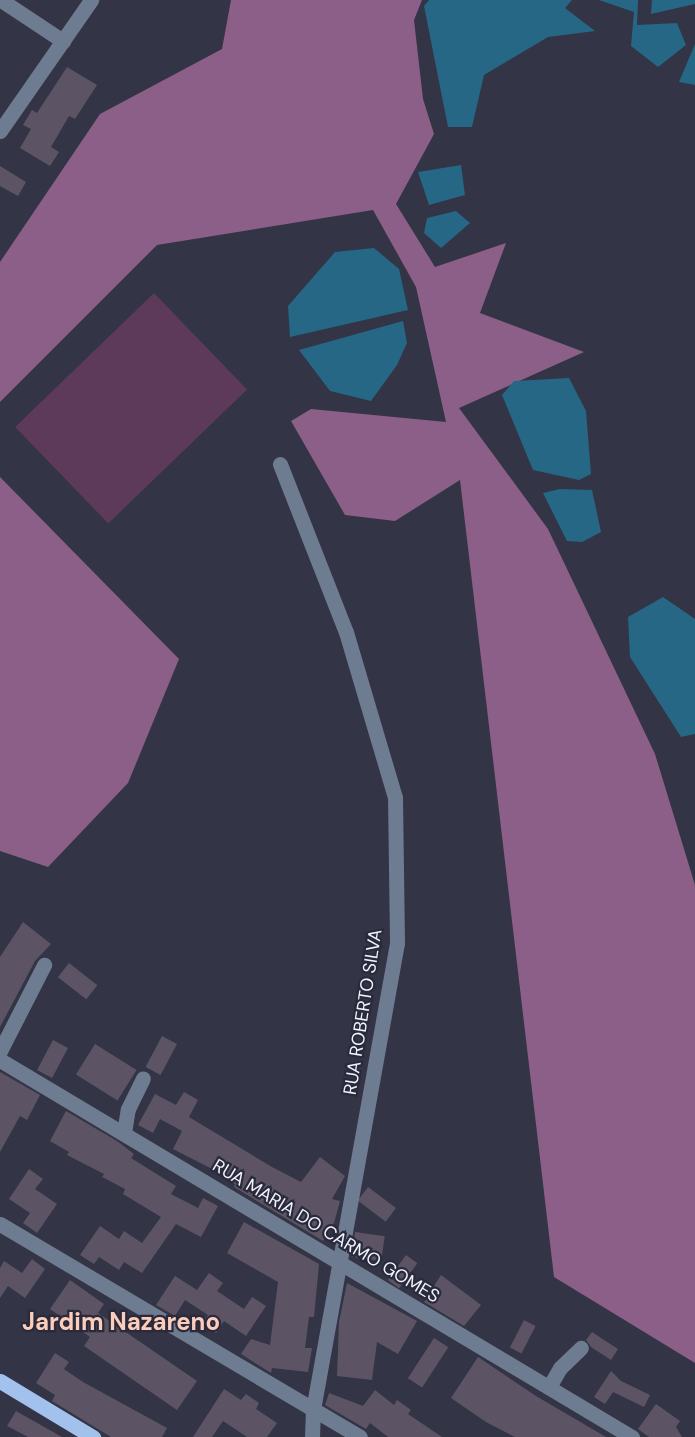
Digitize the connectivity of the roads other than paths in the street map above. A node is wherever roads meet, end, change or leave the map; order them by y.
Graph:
1 (91, 0) edge
2 (4, 2) dead end
3 (63, 41) junction
4 (0, 131) edge
5 (280, 464) dead end
6 (44, 965) dead end
7 (0, 1051) edge
8 (0, 1060) edge
9 (143, 1078) dead end
10 (124, 1133) junction
11 (0, 1224) edge
12 (340, 1261) junction
13 (580, 1348) dead end
14 (0, 1382) edge
15 (549, 1387) junction
16 (313, 1409) junction
17 (93, 1437) edge
18 (312, 1437) edge
19 (360, 1437) edge
20 (632, 1437) edge

1 - 3 street
2 - 3 street
3 - 4 street
5 - 12 street, RUA ROBERTO SILVA
6 - 7 street
8 - 10 street, RUA MARIA DO CARMO GOMES
9 - 10 street
10 - 12 street, RUA MARIA DO CARMO GOMES
11 - 16 street
12 - 15 street, RUA MARIA DO CARMO GOMES
12 - 16 street, RUA ROBERTO SILVA
13 - 15 street
14 - 17 main road
15 - 20 street, RUA MARIA DO CARMO GOMES
16 - 18 street, RUA ROBERTO SILVA
16 - 19 street

